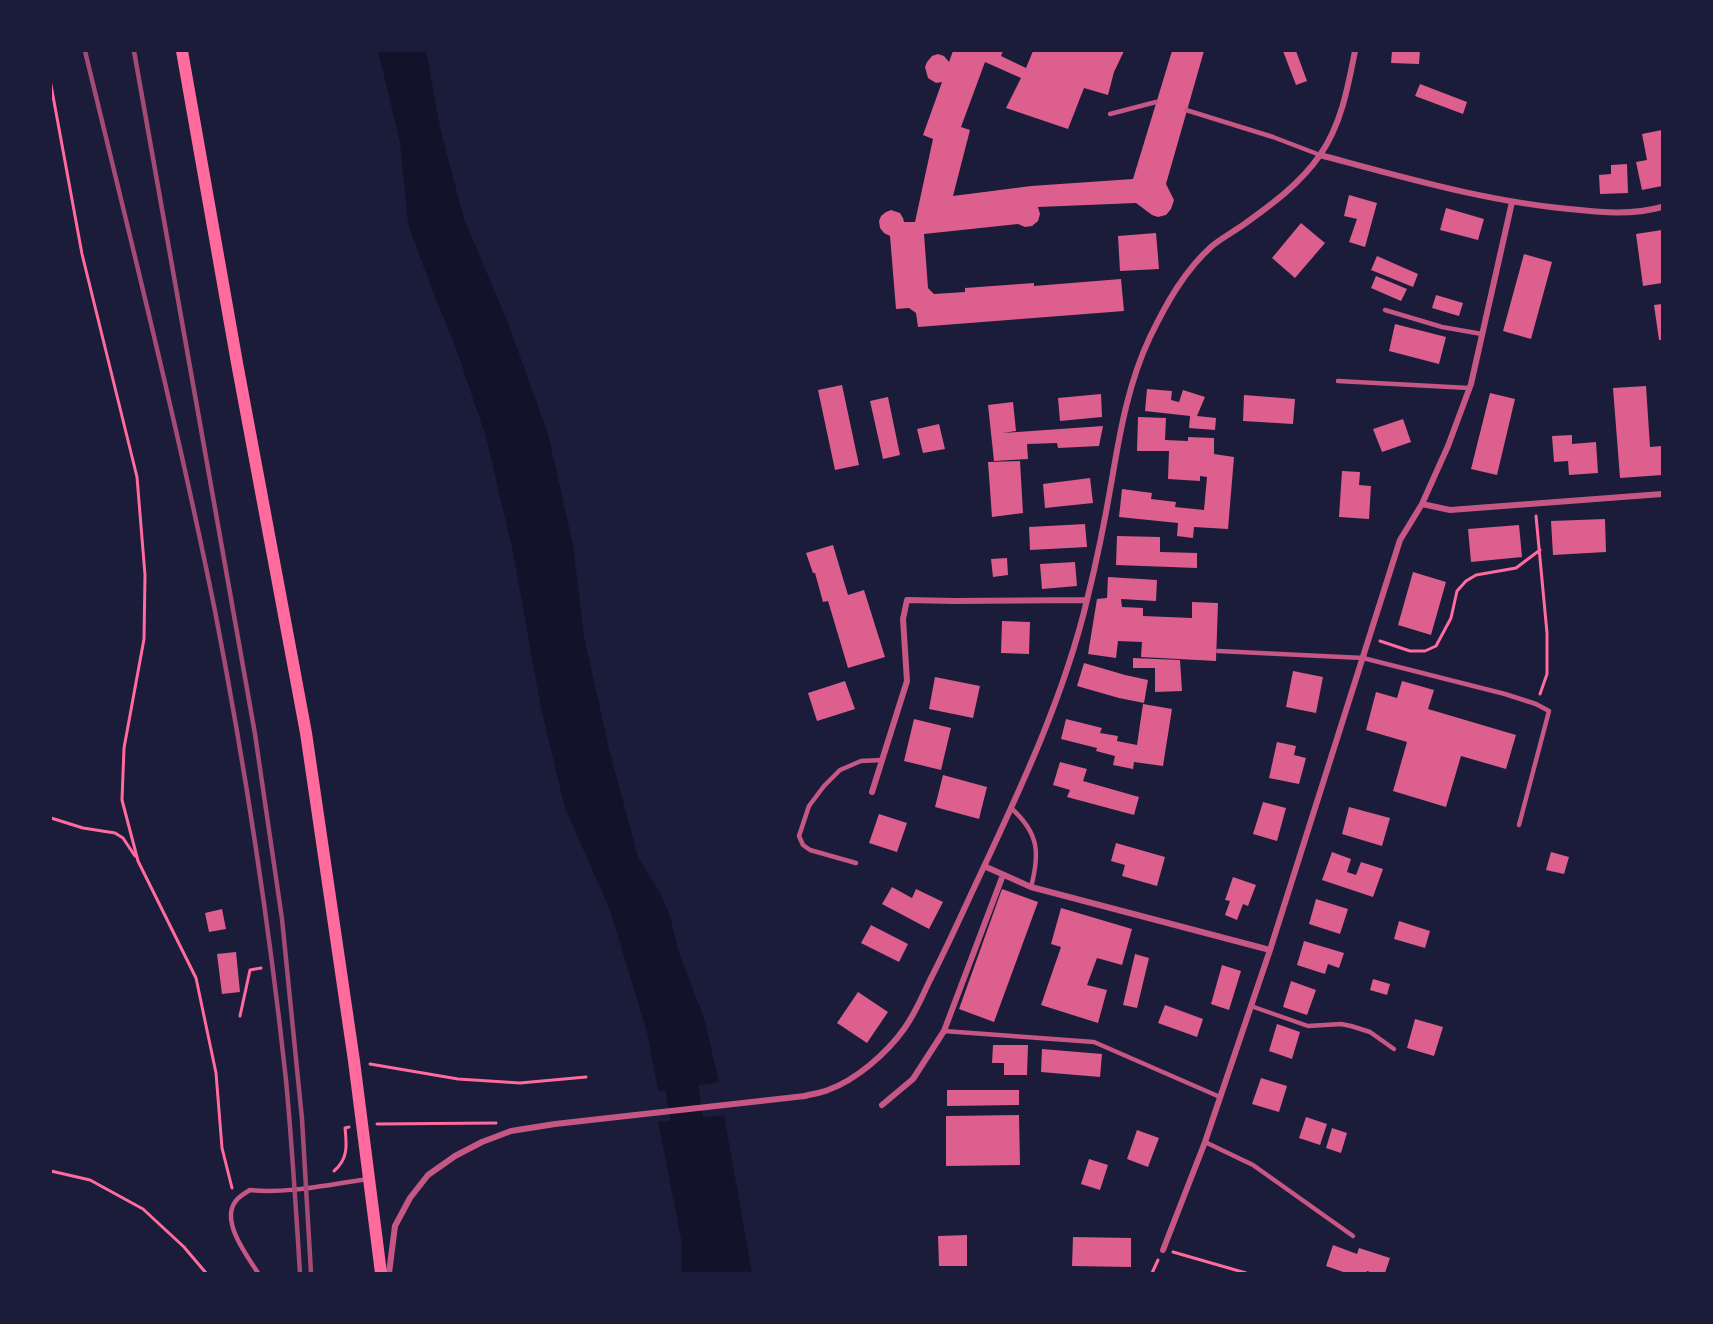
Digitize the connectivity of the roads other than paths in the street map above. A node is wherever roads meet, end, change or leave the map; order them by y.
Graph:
1 (182, 51) edge
2 (1354, 51) edge
3 (1156, 102) dead end
4 (1186, 110) dead end
5 (1110, 114) dead end
6 (1320, 155) junction
7 (1512, 202) junction
8 (1662, 207) edge
9 (1384, 310) dead end
10 (1482, 334) junction
11 (1338, 381) dead end
12 (1470, 388) junction
13 (1662, 494) edge
14 (1422, 504) junction
15 (1087, 600) junction
16 (1218, 651) dead end
17 (1363, 657) junction
18 (882, 760) junction
19 (872, 792) dead end
20 (1011, 808) junction
21 (1519, 825) dead end
22 (855, 863) dead end
23 (984, 866) junction
24 (1003, 875) junction
25 (1031, 887) junction
26 (1270, 950) junction
27 (1251, 1006) junction
28 (944, 1031) junction
29 (1394, 1049) dead end
30 (1220, 1097) junction
31 (882, 1105) dead end
32 (1205, 1142) junction
33 (369, 1179) junction
34 (1353, 1236) dead end
35 (1163, 1250) road end
36 (258, 1273) edge
37 (381, 1273) edge
38 (389, 1273) edge

1 - 33 main road
2 - 6 street
3 - 5 lane
4 - 6 lane
6 - 7 street
6 - 15 street
7 - 8 street
7 - 10 street
9 - 10 lane
10 - 12 street
11 - 12 lane
12 - 14 street
13 - 14 street
14 - 17 street
15 - 18 street
15 - 20 street
16 - 17 lane
17 - 21 lane
17 - 26 street
18 - 19 street
18 - 22 lane
20 - 23 street
20 - 25 lane
23 - 24 street
23 - 38 street
24 - 25 street
24 - 28 street
25 - 26 street
26 - 27 street
27 - 29 lane
27 - 30 street
28 - 30 lane
28 - 31 street
30 - 32 street
32 - 34 lane
32 - 35 street
33 - 36 lane
33 - 37 main road

